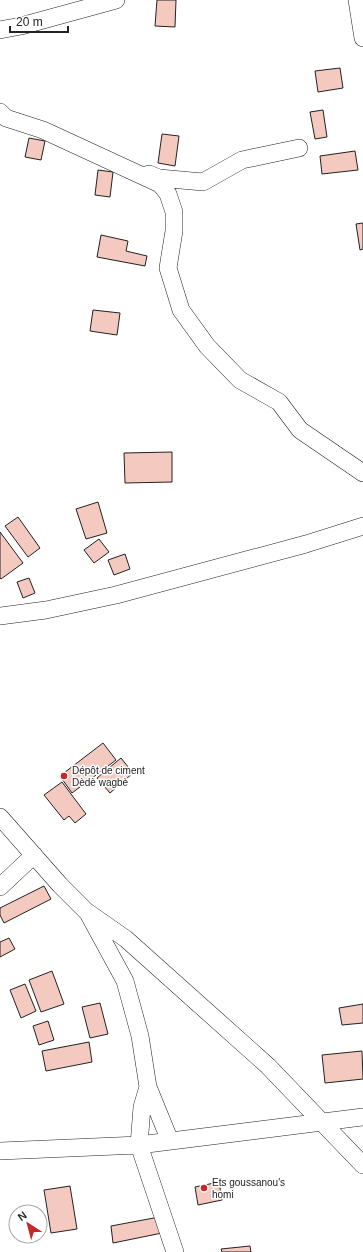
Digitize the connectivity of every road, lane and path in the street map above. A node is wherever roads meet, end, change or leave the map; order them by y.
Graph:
1 (116, 0) edge
2 (357, 0) edge
3 (0, 30) edge
4 (363, 38) edge
5 (0, 112) edge
6 (299, 148) dead end
7 (104, 159) junction
8 (363, 473) edge
9 (363, 526) edge
10 (0, 616) edge
11 (0, 817) edge
12 (34, 855) junction
13 (0, 886) edge
14 (86, 911) junction
15 (148, 1087) junction
16 (363, 1117) edge
17 (324, 1122) junction
18 (170, 1141) junction
19 (139, 1145) junction
20 (0, 1151) edge
21 (363, 1166) edge
22 (175, 1252) edge

1 - 3 street
2 - 4 street
5 - 7 street
6 - 7 street
7 - 8 street
9 - 10 street
11 - 12 street
12 - 13 street
12 - 14 street
14 - 15 street
14 - 17 street
15 - 18 street
15 - 19 street
16 - 17 street
17 - 18 street
17 - 21 street
18 - 19 street
19 - 20 street
19 - 22 street

